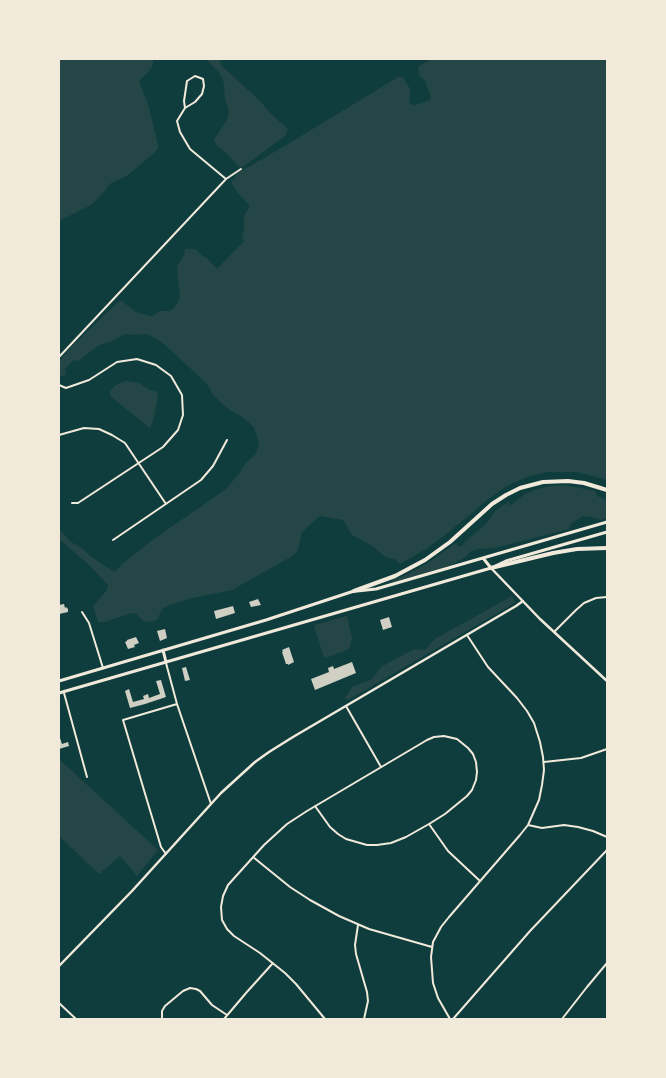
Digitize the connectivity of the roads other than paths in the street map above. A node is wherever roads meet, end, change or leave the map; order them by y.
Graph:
1 (185, 108) junction
2 (241, 169) dead end
3 (226, 179) junction
4 (59, 357) edge
5 (59, 385) edge
6 (59, 435) edge
7 (227, 440) dead end
8 (138, 464) junction
9 (607, 490) edge
10 (72, 503) dead end
11 (166, 504) junction
12 (607, 522) edge
13 (607, 532) edge
14 (113, 540) dead end
15 (607, 548) edge
16 (482, 558) junction
17 (492, 568) junction
18 (354, 591) junction
19 (607, 597) edge
20 (522, 601) junction
21 (82, 612) dead end
22 (554, 632) junction
23 (466, 635) junction
24 (163, 650) junction
25 (166, 662) junction
26 (103, 668) junction
27 (59, 681) edge
28 (607, 682) edge
29 (63, 692) junction
30 (59, 693) edge
31 (178, 704) junction
32 (346, 706) junction
33 (607, 749) edge
34 (543, 762) junction
35 (381, 767) junction
36 (87, 777) dead end
37 (211, 804) junction
38 (315, 806) junction
39 (429, 824) junction
40 (528, 825) junction
41 (607, 838) edge
42 (607, 850) edge
43 (166, 854) junction
44 (253, 856) junction
45 (480, 882) junction
46 (358, 925) junction
47 (432, 947) junction
48 (273, 963) junction
49 (607, 963) edge
50 (59, 966) edge
51 (59, 1003) edge
52 (227, 1015) junction
53 (76, 1019) edge
54 (162, 1019) edge
55 (224, 1019) edge
56 (325, 1019) edge
57 (364, 1019) edge
58 (452, 1019) edge
59 (562, 1019) edge

1 - 1 street
1 - 3 street
2 - 3 street
3 - 4 street
5 - 8 street
6 - 8 street
7 - 11 street
8 - 10 street
8 - 11 street
9 - 18 highway
11 - 14 street
12 - 16 main road
13 - 17 main road
15 - 17 highway
16 - 17 main road
16 - 18 main road
17 - 20 street
17 - 25 main road
18 - 24 main road
19 - 22 street
20 - 22 street
20 - 23 street
21 - 26 street
22 - 28 street
23 - 32 street
23 - 34 street
24 - 25 main road
24 - 26 main road
25 - 29 main road
25 - 31 street
26 - 27 main road
29 - 30 main road
29 - 36 street
31 - 37 street
31 - 43 street
32 - 35 street
32 - 37 street
33 - 34 street
34 - 40 street
35 - 38 street
35 - 39 street
37 - 43 street
38 - 39 street
38 - 44 street
39 - 45 street
40 - 41 street
40 - 45 street
42 - 58 street
43 - 50 street
44 - 46 street
44 - 48 street
45 - 47 street
46 - 47 street
46 - 57 street
47 - 58 street
48 - 52 street
48 - 56 street
49 - 59 street
51 - 53 street
52 - 54 street
52 - 55 street

